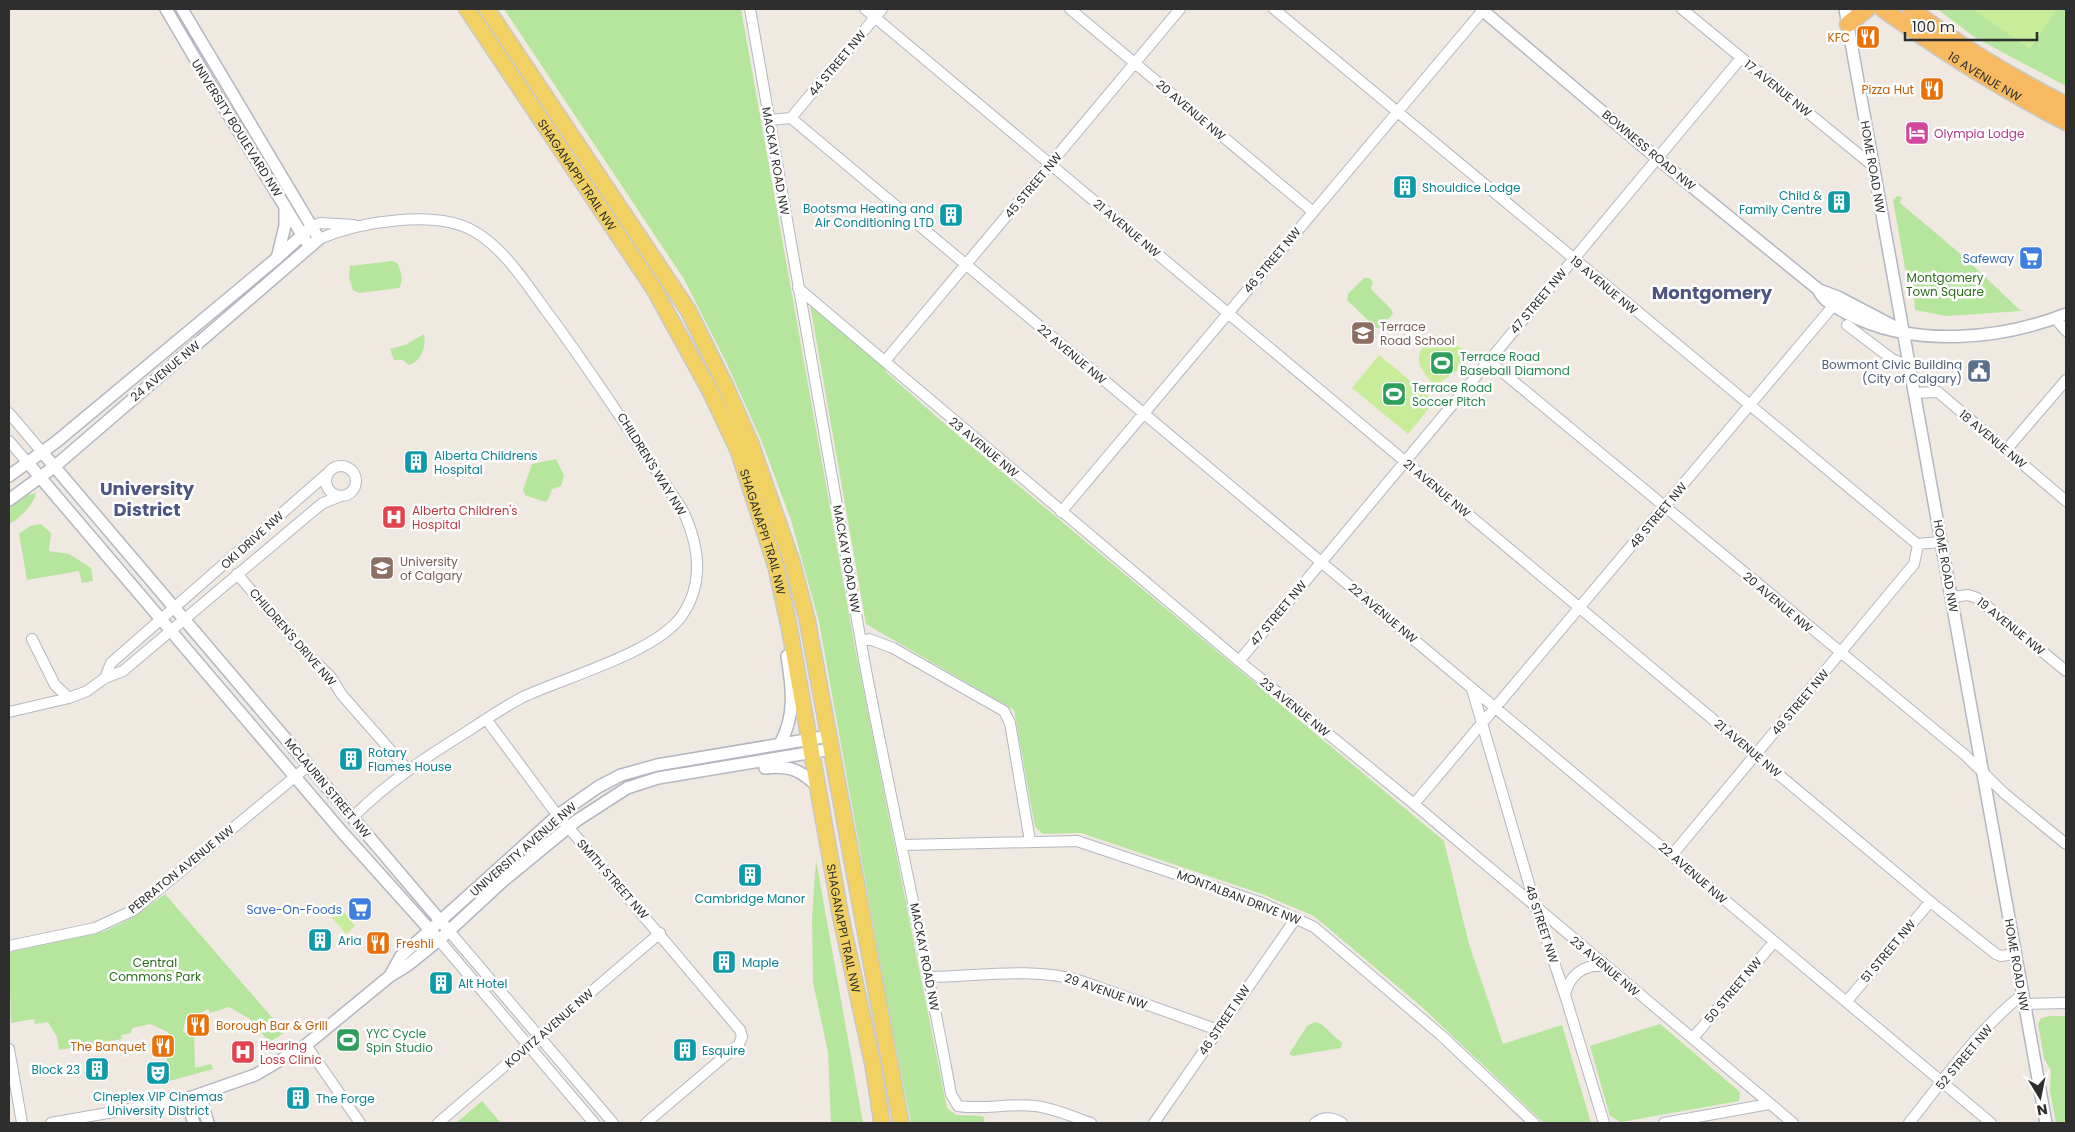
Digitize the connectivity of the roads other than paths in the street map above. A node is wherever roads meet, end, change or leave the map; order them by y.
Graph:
1 (166, 9) edge
2 (182, 9) edge
3 (467, 9) edge
4 (487, 9) edge
5 (750, 9) edge
6 (865, 9) edge
7 (882, 9) edge
8 (1070, 9) edge
9 (1180, 9) edge
10 (1274, 9) edge
11 (1482, 9) edge
12 (1682, 9) edge
13 (1867, 9) edge
14 (1883, 9) edge
15 (1912, 9) edge
16 (1847, 16) edge
17 (875, 17) junction
18 (1741, 58) junction
19 (1136, 63) junction
20 (2066, 105) edge
21 (1397, 112) junction
22 (791, 118) junction
23 (769, 120) junction
24 (2066, 122) edge
25 (1658, 159) junction
26 (1050, 165) junction
27 (1873, 166) junction
28 (285, 204) junction
29 (1312, 211) junction
30 (365, 226) junction
31 (311, 227) junction
32 (302, 236) junction
33 (314, 243) junction
34 (277, 258) junction
35 (1573, 259) junction
36 (965, 265) junction
37 (798, 288) junction
38 (1819, 290) junction
39 (1834, 306) junction
40 (1228, 312) junction
41 (2066, 314) edge
42 (2055, 318) junction
43 (1847, 325) dead end
44 (2066, 330) edge
45 (1903, 331) junction
46 (886, 361) junction
47 (1489, 361) junction
48 (1909, 366) junction
49 (2066, 380) edge
50 (1914, 393) junction
51 (1749, 406) junction
52 (9, 413) edge
53 (1144, 414) junction
54 (9, 441) edge
55 (2006, 450) junction
56 (42, 452) junction
57 (1405, 461) junction
58 (28, 463) junction
59 (54, 467) junction
60 (329, 472) junction
61 (9, 476) edge
62 (40, 477) junction
63 (341, 496) junction
64 (9, 500) edge
65 (2066, 501) edge
66 (1664, 506) junction
67 (1061, 512) junction
68 (1941, 542) junction
69 (1918, 545) junction
70 (1321, 561) junction
71 (776, 567) junction
72 (237, 574) junction
73 (1952, 597) junction
74 (1580, 608) junction
75 (174, 609) junction
76 (162, 619) junction
77 (185, 620) junction
78 (172, 630) junction
79 (32, 640) dead end
80 (861, 641) junction
81 (1841, 654) junction
82 (1239, 661) junction
83 (2066, 670) edge
84 (105, 678) junction
85 (1471, 688) junction
86 (69, 698) junction
87 (1495, 708) junction
88 (9, 712) edge
89 (486, 719) junction
90 (1482, 724) junction
91 (830, 742) junction
92 (780, 744) junction
93 (812, 746) junction
94 (1756, 755) junction
95 (308, 766) junction
96 (407, 769) junction
97 (696, 771) junction
98 (1984, 773) junction
99 (295, 775) junction
100 (820, 788) junction
101 (1414, 804) junction
102 (558, 815) junction
103 (353, 817) junction
104 (568, 827) junction
105 (1030, 841) junction
106 (2066, 844) edge
107 (903, 845) junction
108 (1672, 855) junction
109 (1930, 902) junction
110 (1536, 908) junction
111 (1296, 918) junction
112 (441, 921) junction
113 (430, 930) junction
114 (449, 931) junction
115 (660, 933) junction
116 (439, 940) junction
117 (1774, 942) junction
118 (9, 946) edge
119 (2014, 954) junction
120 (1603, 966) junction
121 (390, 976) junction
122 (930, 977) junction
123 (1565, 995) junction
124 (2023, 1000) junction
125 (1847, 1002) junction
126 (2066, 1003) edge
127 (1218, 1030) junction
128 (539, 1037) junction
129 (1693, 1038) junction
130 (306, 1045) junction
131 (529, 1046) junction
132 (9, 1049) edge
133 (1942, 1083) junction
134 (200, 1096) junction
135 (186, 1100) junction
136 (1769, 1104) junction
137 (22, 1123) edge
138 (51, 1123) edge
139 (194, 1123) edge
140 (208, 1123) edge
141 (360, 1123) edge
142 (438, 1123) edge
143 (594, 1123) edge
144 (613, 1123) edge
145 (646, 1123) edge
146 (882, 1123) edge
147 (901, 1123) edge
148 (1091, 1123) edge
149 (1154, 1123) edge
150 (1315, 1123) edge
151 (1342, 1123) edge
152 (1534, 1123) edge
153 (1604, 1123) edge
154 (1664, 1123) edge
155 (1793, 1123) edge
156 (1909, 1123) edge
157 (1991, 1123) edge
158 (2046, 1123) edge

1 - 28 street, UNIVERSITY BOULEVARD NW
2 - 31 street, UNIVERSITY BOULEVARD NW
3 - 71 main road, SHAGANAPPI TRAIL NW
4 - 91 main road, SHAGANAPPI TRAIL NW
5 - 23 street, MACKAY ROAD NW
6 - 17 street, 21 AVENUE NW
7 - 17 street, 44 STREET NW
8 - 19 street, 20 AVENUE NW
9 - 19 street, 45 STREET NW
10 - 21 street, 19 AVENUE NW
11 - 21 street, 46 STREET NW
11 - 25 street, BOWNESS ROAD NW
12 - 18 street, 17 AVENUE NW
13 - 16 highway
14 - 24 highway, 16 AVENUE NW
15 - 20 highway, 16 AVENUE NW
16 - 27 street, HOME ROAD NW
17 - 22 street, 44 STREET NW
17 - 26 street, 21 AVENUE NW
18 - 25 street, 47 STREET NW
18 - 27 street, 17 AVENUE NW
19 - 26 street, 45 STREET NW
19 - 29 street, 20 AVENUE NW
21 - 29 street, 46 STREET NW
21 - 35 street, 19 AVENUE NW
22 - 23 street
22 - 36 street, 22 AVENUE NW
23 - 37 street, MACKAY ROAD NW
25 - 35 street, 47 STREET NW
25 - 38 street, BOWNESS ROAD NW
26 - 36 street, 45 STREET NW
26 - 40 street, 21 AVENUE NW
27 - 45 street, HOME ROAD NW
28 - 32 street, UNIVERSITY BOULEVARD NW
28 - 34 street
29 - 40 street, 46 STREET NW
30 - 31 street, CHILDREN'S WAY NW
30 - 33 street, CHILDREN'S WAY NW
30 - 89 street, CHILDREN'S WAY NW
31 - 32 street, 24 AVENUE NW
31 - 33 street, UNIVERSITY BOULEVARD NW
32 - 33 street, UNIVERSITY BOULEVARD NW
32 - 34 street, 24 AVENUE NW
33 - 59 street, 24 AVENUE NW
34 - 56 street, 24 AVENUE NW
35 - 47 street, 47 STREET NW
35 - 51 street, 19 AVENUE NW
36 - 46 street, 45 STREET NW
36 - 53 street, 22 AVENUE NW
37 - 46 street, 23 AVENUE NW
37 - 80 street, MACKAY ROAD NW
38 - 39 street, BOWNESS ROAD NW
38 - 45 street, BOWNESS ROAD NW
39 - 45 street, BOWNESS ROAD NW
39 - 51 street, 48 STREET NW
40 - 53 street, 46 STREET NW
40 - 57 street, 21 AVENUE NW
41 - 42 street, BOWNESS ROAD NW
42 - 44 street
42 - 45 street, BOWNESS ROAD NW
43 - 48 street
45 - 48 street, HOME ROAD NW
46 - 67 street, 23 AVENUE NW
47 - 57 street, 47 STREET NW
47 - 66 street, 20 AVENUE NW
48 - 50 street, HOME ROAD NW
49 - 55 street
50 - 55 street, 18 AVENUE NW
50 - 68 street, HOME ROAD NW
51 - 66 street, 48 STREET NW
51 - 69 street, 19 AVENUE NW
52 - 56 street
53 - 67 street, 46 STREET NW
53 - 70 street, 22 AVENUE NW
54 - 58 street
55 - 65 street, 18 AVENUE NW
56 - 58 street, 24 AVENUE NW
56 - 59 street, MCLAURIN STREET NW
57 - 70 street, 47 STREET NW
57 - 74 street, 21 AVENUE NW
58 - 61 street, 24 AVENUE NW
58 - 62 street, MCLAURIN STREET NW
59 - 62 street, 24 AVENUE NW
59 - 75 street, MCLAURIN STREET NW
60 - 63 street
60 - 63 street
60 - 75 street, OKI DRIVE NW
62 - 64 street, 24 AVENUE NW
62 - 76 street, MCLAURIN STREET NW
63 - 72 street, OKI DRIVE NW
66 - 74 street, 48 STREET NW
66 - 81 street, 20 AVENUE NW
67 - 82 street, 23 AVENUE NW
68 - 69 street
68 - 73 street, HOME ROAD NW
69 - 81 street, 49 STREET NW
70 - 82 street, 47 STREET NW
70 - 85 street, 22 AVENUE NW
71 - 92 street
71 - 93 main road, SHAGANAPPI TRAIL NW
72 - 77 street, OKI DRIVE NW
72 - 96 street, CHILDREN'S DRIVE NW
73 - 83 street, 19 AVENUE NW
73 - 98 street, HOME ROAD NW
74 - 87 street, 48 STREET NW
74 - 94 street, 21 AVENUE NW
75 - 76 street, OKI DRIVE NW
75 - 77 street, MCLAURIN STREET NW
76 - 78 street, MCLAURIN STREET NW
76 - 84 street, OKI DRIVE NW
77 - 78 street, OKI DRIVE NW
77 - 95 street, MCLAURIN STREET NW
78 - 84 street, OKI DRIVE NW
78 - 99 street, MCLAURIN STREET NW
79 - 86 street
80 - 105 street
80 - 107 street, MACKAY ROAD NW
81 - 94 street, 49 STREET NW
81 - 98 street, 20 AVENUE NW
82 - 101 street, 23 AVENUE NW
84 - 86 street, OKI DRIVE NW
85 - 87 street, 22 AVENUE NW
85 - 90 street, 48 STREET NW
86 - 88 street, OKI DRIVE NW
87 - 90 street, 48 STREET NW
87 - 108 street, 22 AVENUE NW
89 - 96 street, CHILDREN'S WAY NW
89 - 102 street, SMITH STREET NW
90 - 101 street, 48 STREET NW
90 - 110 street, 48 STREET NW
91 - 93 street, UNIVERSITY AVENUE NW
91 - 147 main road, SHAGANAPPI TRAIL NW
92 - 93 street, UNIVERSITY AVENUE NW
92 - 102 street, UNIVERSITY AVENUE NW
93 - 97 street, UNIVERSITY AVENUE NW
93 - 100 main road, SHAGANAPPI TRAIL NW
94 - 108 street, 49 STREET NW
94 - 109 street, 21 AVENUE NW
95 - 99 street, PERRATON AVENUE NW
95 - 103 street, MCLAURIN STREET NW
96 - 103 street, CHILDREN'S WAY NW
97 - 100 street
97 - 104 street, UNIVERSITY AVENUE NW
98 - 106 street, 20 AVENUE NW
98 - 119 street, HOME ROAD NW
99 - 113 street, MCLAURIN STREET NW
99 - 118 street, PERRATON AVENUE NW
100 - 146 main road, SHAGANAPPI TRAIL NW
101 - 110 street, 23 AVENUE NW
102 - 104 street, SMITH STREET NW
102 - 112 street, UNIVERSITY AVENUE NW
103 - 112 street, MCLAURIN STREET NW
104 - 114 street, UNIVERSITY AVENUE NW
104 - 115 street, SMITH STREET NW
105 - 107 street, MONTALBAN DRIVE NW
105 - 111 street, MONTALBAN DRIVE NW
107 - 122 street, MACKAY ROAD NW
108 - 117 street, 22 AVENUE NW
109 - 119 street, 21 AVENUE NW
109 - 125 street, 51 STREET NW
110 - 120 street, 23 AVENUE NW
110 - 123 street, 48 STREET NW
111 - 127 street, 46 STREET NW
111 - 152 street, MONTALBAN DRIVE NW
112 - 113 street, UNIVERSITY AVENUE NW
112 - 114 street, MCLAURIN STREET NW
113 - 116 street, MCLAURIN STREET NW
113 - 121 street, UNIVERSITY AVENUE NW
114 - 116 street, UNIVERSITY AVENUE NW
114 - 128 street, MCLAURIN STREET NW
115 - 128 street, KOVITZ AVENUE NW
115 - 145 street, SMITH STREET NW
116 - 121 street, UNIVERSITY AVENUE NW
116 - 131 street, MCLAURIN STREET NW
117 - 125 street, 22 AVENUE NW
117 - 129 street, 50 STREET NW
119 - 124 street, HOME ROAD NW
120 - 123 street
120 - 129 street, 23 AVENUE NW
121 - 130 street, UNIVERSITY AVENUE NW
122 - 127 street, 29 AVENUE NW
122 - 148 street, MACKAY ROAD NW
123 - 153 street, 48 STREET NW
124 - 126 street
124 - 133 street, 52 STREET NW
124 - 158 street, HOME ROAD NW
125 - 133 street, 22 AVENUE NW
127 - 149 street, 46 STREET NW
128 - 131 street, KOVITZ AVENUE NW
128 - 144 street, MCLAURIN STREET NW
129 - 136 street, 23 AVENUE NW
130 - 134 street, UNIVERSITY AVENUE NW
130 - 141 street
131 - 142 street, KOVITZ AVENUE NW
131 - 143 street, MCLAURIN STREET NW
132 - 137 street
133 - 156 street, 52 STREET NW
133 - 157 street, 22 AVENUE NW
134 - 135 street, UNIVERSITY AVENUE NW
134 - 140 street
135 - 138 street, UNIVERSITY AVENUE NW
135 - 139 street
136 - 154 street
136 - 155 street, 23 AVENUE NW
150 - 151 street

